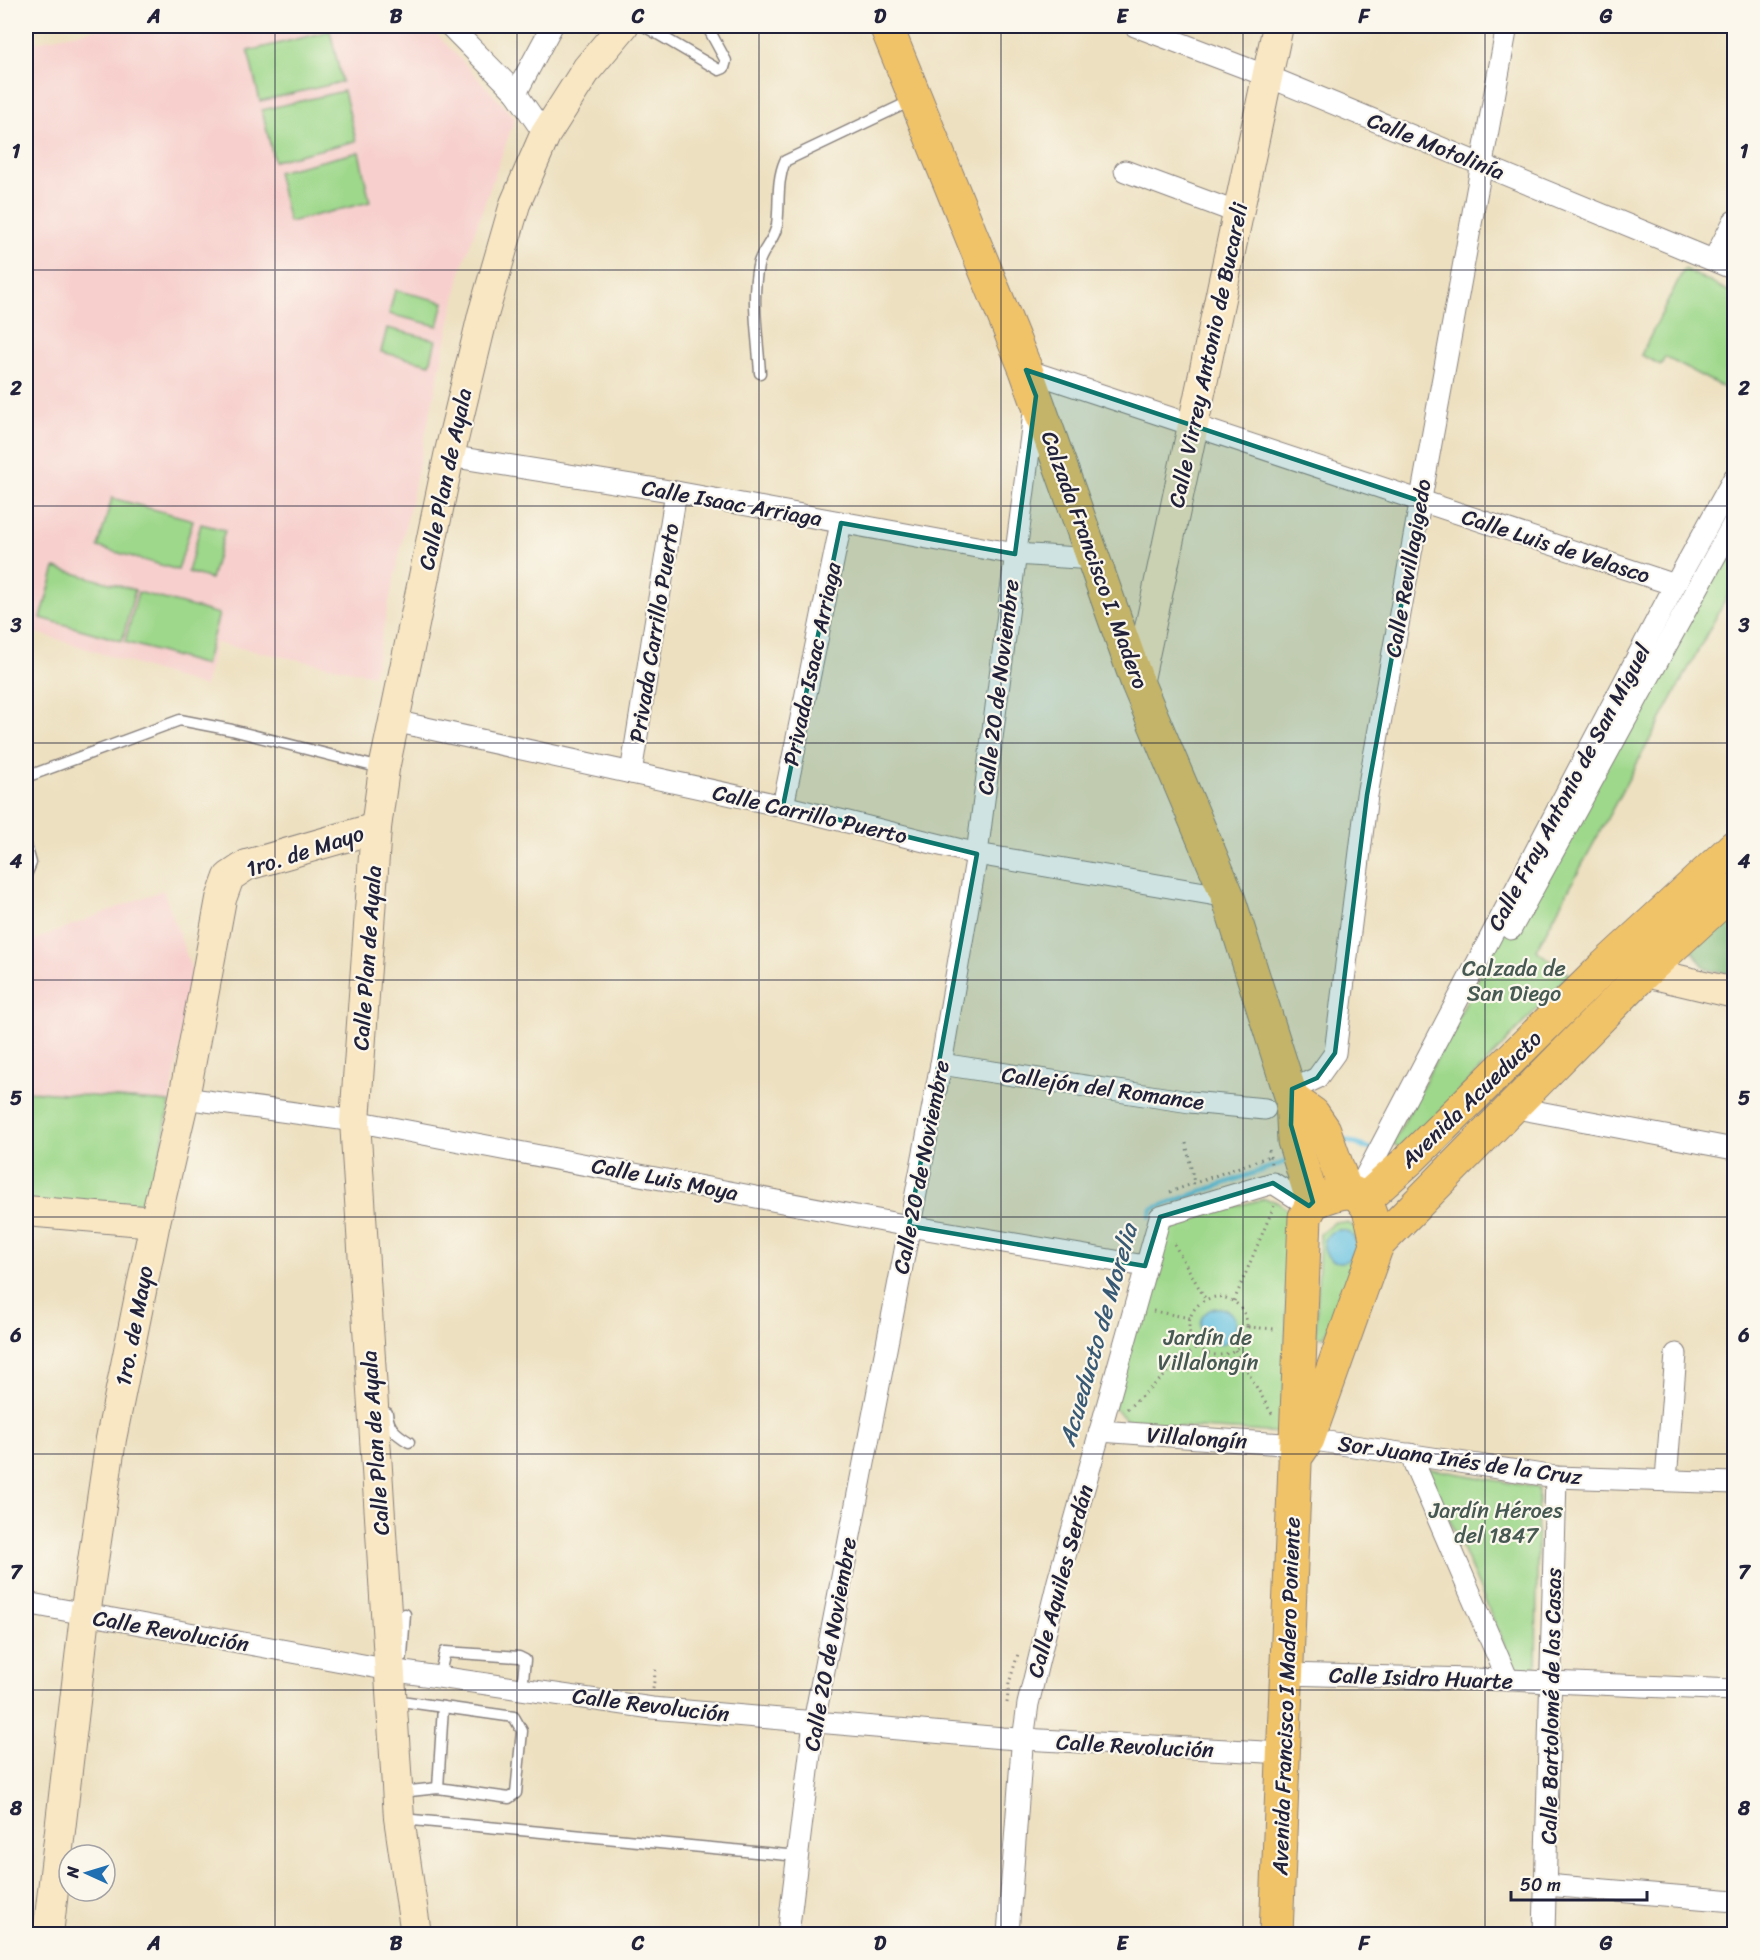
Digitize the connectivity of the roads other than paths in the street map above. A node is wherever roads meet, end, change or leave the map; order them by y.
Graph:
1 (450, 26) edge
2 (552, 26) edge
3 (623, 26) edge
4 (644, 26) edge
5 (707, 26) edge
6 (886, 26) edge
7 (1136, 26) edge
8 (1278, 26) edge
9 (1507, 26) edge
10 (1267, 76) junction
11 (516, 93) junction
12 (916, 99) junction
13 (545, 135) junction
14 (1482, 165) junction
15 (1125, 171) dead end
16 (1238, 213) junction
17 (1734, 221) edge
18 (1714, 259) junction
19 (1734, 269) edge
20 (760, 373) dead end
21 (1031, 383) junction
22 (1193, 425) junction
23 (449, 456) junction
24 (1734, 478) edge
25 (676, 492) junction
26 (1420, 501) junction
27 (1734, 522) edge
28 (841, 523) junction
29 (1015, 554) junction
30 (1094, 559) junction
31 (1675, 585) junction
32 (1138, 684) junction
33 (394, 721) junction
34 (384, 769) junction
35 (632, 773) junction
36 (26, 777) edge
37 (783, 806) junction
38 (376, 828) junction
39 (26, 845) edge
40 (1734, 847) edge
41 (977, 854) junction
42 (26, 875) edge
43 (1734, 890) edge
44 (1228, 897) junction
45 (1645, 972) junction
46 (1734, 993) edge
47 (941, 1064) junction
48 (184, 1098) junction
49 (1282, 1100) junction
50 (1512, 1107) junction
51 (355, 1121) junction
52 (1734, 1149) edge
53 (1384, 1160) dead end
54 (1355, 1196) junction
55 (1311, 1204) junction
56 (26, 1211) edge
57 (155, 1222) junction
58 (909, 1226) junction
59 (1377, 1245) junction
60 (1145, 1266) junction
61 (1676, 1354) dead end
62 (387, 1403) dead end
63 (1100, 1431) junction
64 (1293, 1441) junction
65 (409, 1442) dead end
66 (1410, 1454) junction
67 (1557, 1477) junction
68 (1666, 1480) junction
69 (1734, 1483) edge
70 (26, 1603) edge
71 (405, 1614) dead end
72 (85, 1615) junction
73 (395, 1670) junction
74 (1286, 1674) junction
75 (439, 1677) junction
76 (1508, 1680) junction
77 (1552, 1682) junction
78 (522, 1689) junction
79 (1734, 1690) edge
80 (392, 1700) junction
81 (443, 1707) junction
82 (814, 1722) junction
83 (1023, 1740) junction
84 (1283, 1753) junction
85 (438, 1788) junction
86 (398, 1806) junction
87 (798, 1856) junction
88 (1546, 1886) junction
89 (1734, 1901) edge
90 (48, 1935) edge
91 (416, 1935) edge
92 (788, 1935) edge
93 (1008, 1935) edge
94 (1276, 1935) edge
95 (1544, 1935) edge

1 - 11 street
2 - 11 street
3 - 13 street, Calle Plan de Ayala
4 - 5 lane
6 - 12 main road, Calzada Francisco I. Madero
7 - 10 street, Calle Motolinía
8 - 10 street, Calle Virrey Antonio de Bucareli
9 - 14 street, Calle Revillagigedo
10 - 14 street, Calle Motolinía
10 - 16 street, Calle Virrey Antonio de Bucareli
11 - 13 street
12 - 20 lane
12 - 21 main road, Calzada Francisco I. Madero
13 - 23 street, Calle Plan de Ayala
14 - 18 street, Calle Motolinía
14 - 26 street, Calle Revillagigedo
15 - 16 street
16 - 22 street, Calle Virrey Antonio de Bucareli
17 - 18 street
18 - 19 street, Calle Motolinía
21 - 22 street, Calle Luis de Velasco
21 - 29 street, Calle 20 de Noviembre
21 - 30 main road, Calzada Francisco I. Madero
22 - 26 street, Calle Luis de Velasco
22 - 32 street, Calle Virrey Antonio de Bucareli
23 - 25 street, Calle Isaac Arriaga
23 - 33 street, Calle Plan de Ayala
24 - 31 street, Calle Fray Antonio de San Miguel
25 - 28 street, Calle Isaac Arriaga
25 - 35 street, Privada Carrillo Puerto
26 - 31 street, Calle Luis de Velasco
26 - 49 street, Calle Revillagigedo
27 - 53 street
28 - 29 street, Calle Isaac Arriaga
28 - 37 street, Privada Isaac Arriaga
29 - 30 street, Calle Isaac Arriaga
29 - 41 street, Calle 20 de Noviembre
30 - 32 main road, Calzada Francisco I. Madero
31 - 54 street, Calle Fray Antonio de San Miguel
32 - 44 main road, Calzada Francisco I. Madero
33 - 34 street, Calle Plan de Ayala
33 - 35 street, Calle Carrillo Puerto
34 - 36 lane
34 - 38 street, Calle Plan de Ayala
35 - 37 street, Calle Carrillo Puerto
37 - 41 street, Calle Carrillo Puerto
38 - 48 street, 1ro. de Mayo
38 - 51 street, Calle Plan de Ayala
39 - 42 lane
40 - 54 main road, Avenida Acueducto
41 - 44 street, Calle Carrillo Puerto
41 - 47 street, Calle 20 de Noviembre
43 - 45 main road, Avenida Acueducto
44 - 49 main road, Calzada Francisco I. Madero
45 - 46 street
45 - 50 main road, Avenida Acueducto
47 - 49 street, Callejón del Romance
47 - 58 street, Calle 20 de Noviembre
48 - 51 street, Calle Luis Moya
48 - 57 street, 1ro. de Mayo
49 - 54 main road
49 - 55 main road, Calzada Francisco I. Madero
50 - 52 street
50 - 59 main road, Avenida Acueducto
51 - 58 street, Calle Luis Moya
51 - 73 street, Calle Plan de Ayala
54 - 55 main road
54 - 59 main road
55 - 60 street, Calle Aquiles Serdán
55 - 64 main road, Avenida Francisco I Madero Poniente
56 - 57 street
57 - 72 street, 1ro. de Mayo
58 - 60 street, Calle Luis Moya
58 - 82 street, Calle 20 de Noviembre
59 - 64 main road
60 - 63 street, Calle Aquiles Serdán
61 - 68 street
62 - 65 lane
63 - 64 street, Villalongín
63 - 83 street, Calle Aquiles Serdán
64 - 66 street, Sor Juana Inés de la Cruz
64 - 74 main road, Avenida Francisco I Madero Poniente
66 - 67 street, Sor Juana Inés de la Cruz
66 - 76 street
67 - 68 street, Sor Juana Inés de la Cruz
67 - 77 street, Calle Bartolomé de las Casas
68 - 69 street, Sor Juana Inés de la Cruz
70 - 72 street, Calle Revolución
71 - 73 lane
72 - 73 street, Calle Revolución
72 - 90 street, 1ro. de Mayo
73 - 75 street, Calle Revolución
73 - 80 street, Calle Plan de Ayala
74 - 76 street, Calle Isidro Huarte
74 - 84 main road, Avenida Francisco I Madero Poniente
75 - 78 street, Calle Revolución
75 - 78 lane
76 - 77 street, Calle Isidro Huarte
77 - 79 street, Calle Isidro Huarte
77 - 88 street, Calle Bartolomé de las Casas
78 - 82 street, Calle Revolución
80 - 81 lane
80 - 86 street, Calle Plan de Ayala
81 - 85 lane
81 - 85 lane
82 - 83 street, Calle Revolución
82 - 87 street, Calle 20 de Noviembre
83 - 84 street, Calle Revolución
83 - 93 street, Calle Aquiles Serdán
84 - 94 main road, Avenida Francisco I Madero Poniente
85 - 86 lane
86 - 87 lane
86 - 91 street, Calle Plan de Ayala
87 - 92 street, Calle 20 de Noviembre
88 - 89 street
88 - 95 street, Calle Bartolomé de las Casas

